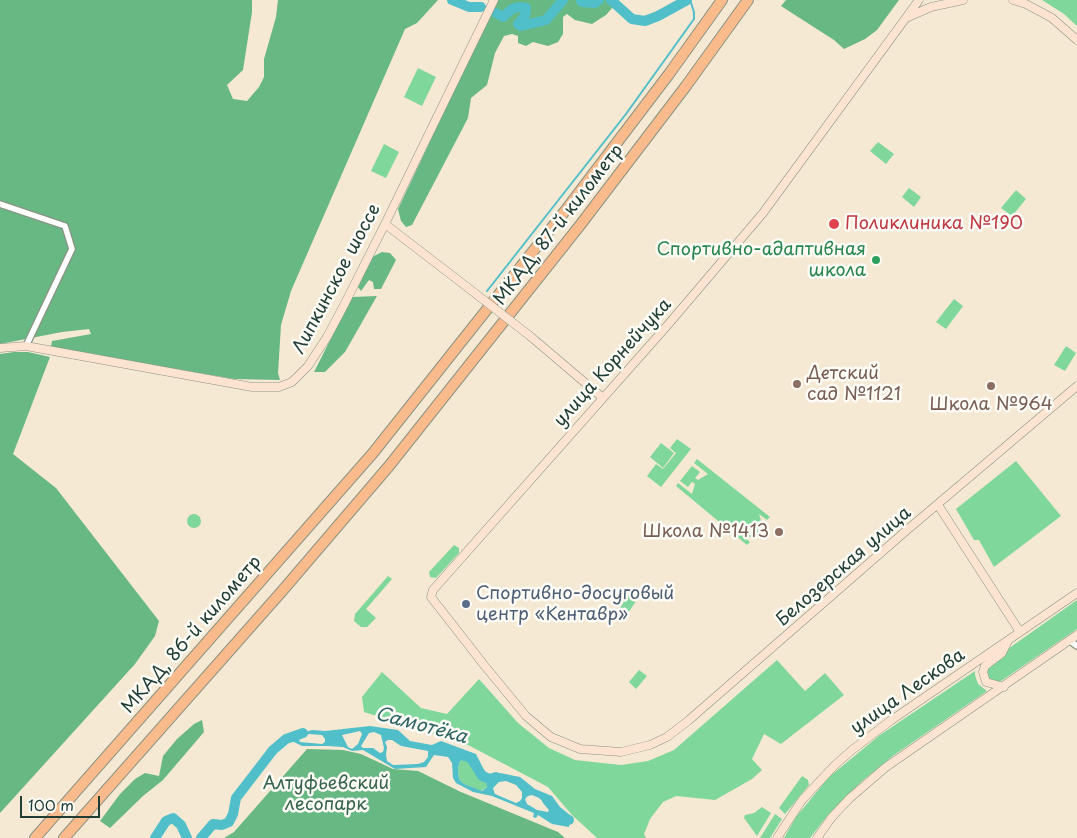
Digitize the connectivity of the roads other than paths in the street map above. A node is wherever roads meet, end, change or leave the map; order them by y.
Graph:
1 (494, 0) edge
2 (722, 0) edge
3 (748, 0) edge
4 (921, 0) edge
5 (963, 0) edge
6 (1013, 0) edge
7 (931, 7) junction
8 (907, 17) junction
9 (1077, 40) edge
10 (0, 204) edge
11 (385, 224) junction
12 (26, 346) junction
13 (0, 348) edge
14 (1077, 386) edge
15 (603, 398) junction
16 (373, 453) joint
17 (938, 504) junction
18 (1077, 593) edge
19 (431, 597) joint
20 (1020, 632) junction
21 (1077, 635) edge
22 (1009, 640) junction
23 (1070, 641) junction
24 (1077, 646) edge
25 (1004, 687) junction
26 (35, 838) edge
27 (64, 838) edge
28 (777, 838) edge
29 (817, 838) edge

1 - 11 street, Липкинское шоссе
2 - 16 highway, МКАД, 87-й километр
3 - 27 highway, МКАД, 87-й километр
4 - 7 street
4 - 8 street, улица Корнейчука
5 - 7 street
6 - 9 street
7 - 8 street
8 - 15 street, улица Корнейчука
10 - 12 street
11 - 12 street, Липкинское шоссе
11 - 15 street, bridge
12 - 13 street, Липкинское шоссе
14 - 17 street, Белозерская улица
15 - 19 street, улица Корнейчука
16 - 26 highway, МКАД, 86-й километр
17 - 19 street, Белозерская улица
17 - 20 street
18 - 20 street, улица Лескова
20 - 22 street, улица Лескова
21 - 23 street
22 - 25 street
22 - 28 street, улица Лескова
23 - 24 street
23 - 25 street
25 - 29 street

